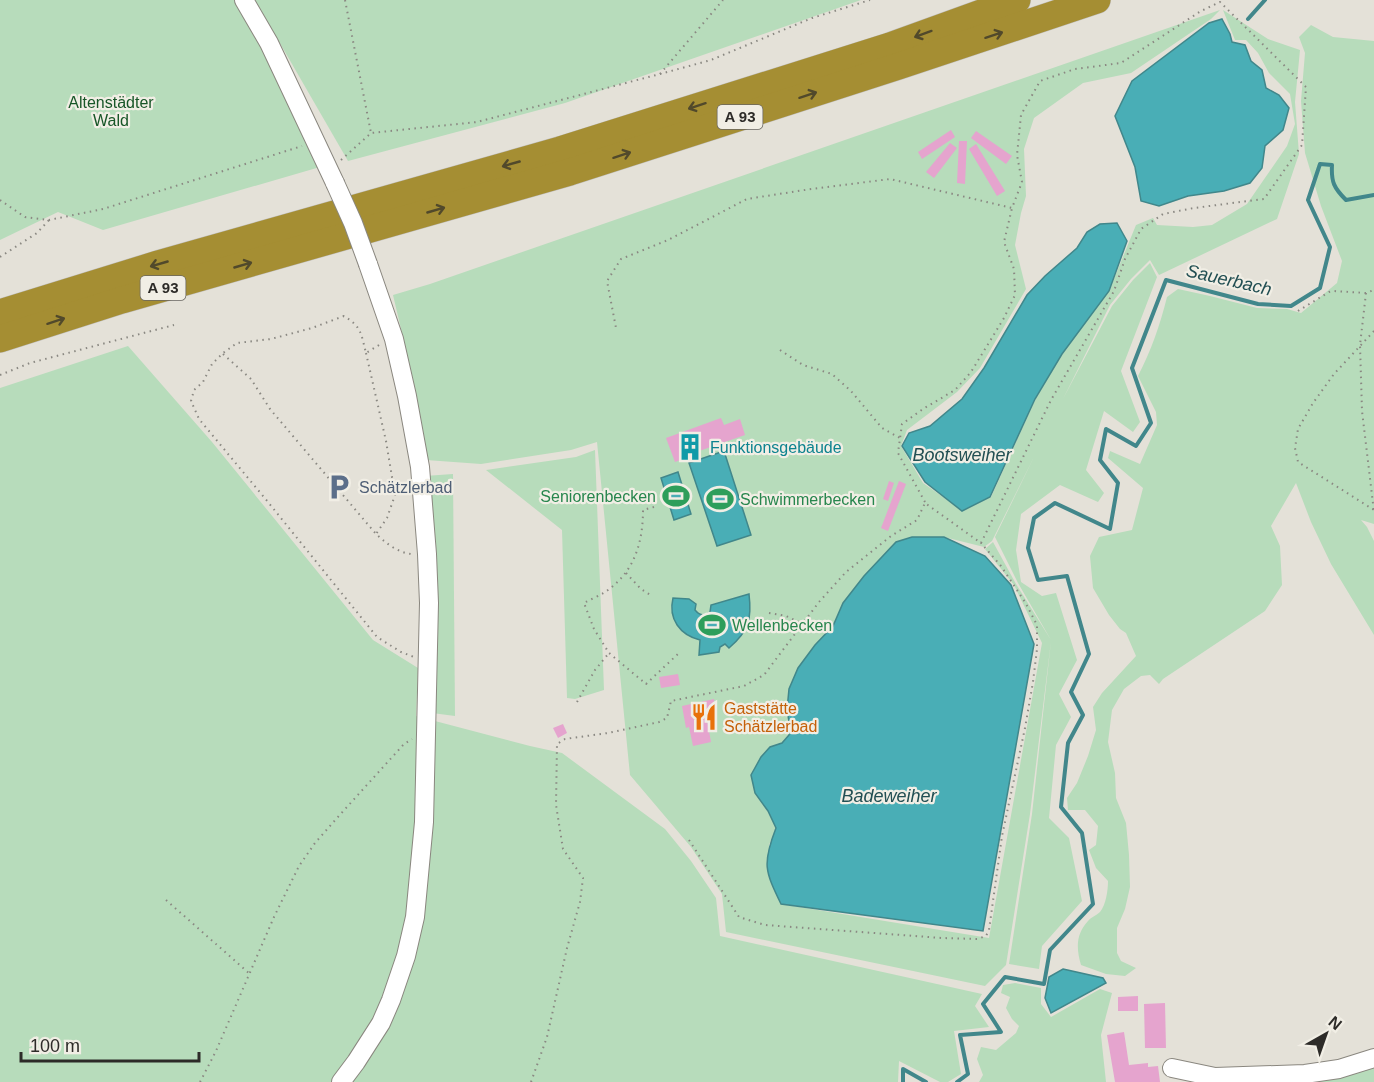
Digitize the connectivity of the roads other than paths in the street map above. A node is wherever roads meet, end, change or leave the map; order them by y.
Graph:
1 (244, 0) edge
2 (1017, 0) edge
3 (1097, 0) edge
4 (0, 313) edge
5 (0, 339) edge
6 (1374, 1058) edge
7 (1172, 1068) dead end
8 (1320, 1077) edge
9 (341, 1082) edge

1 - 9 street, bridge
2 -> 4 highway, A 93
5 -> 3 highway, A 93
6 - 8 street
7 - 8 street

